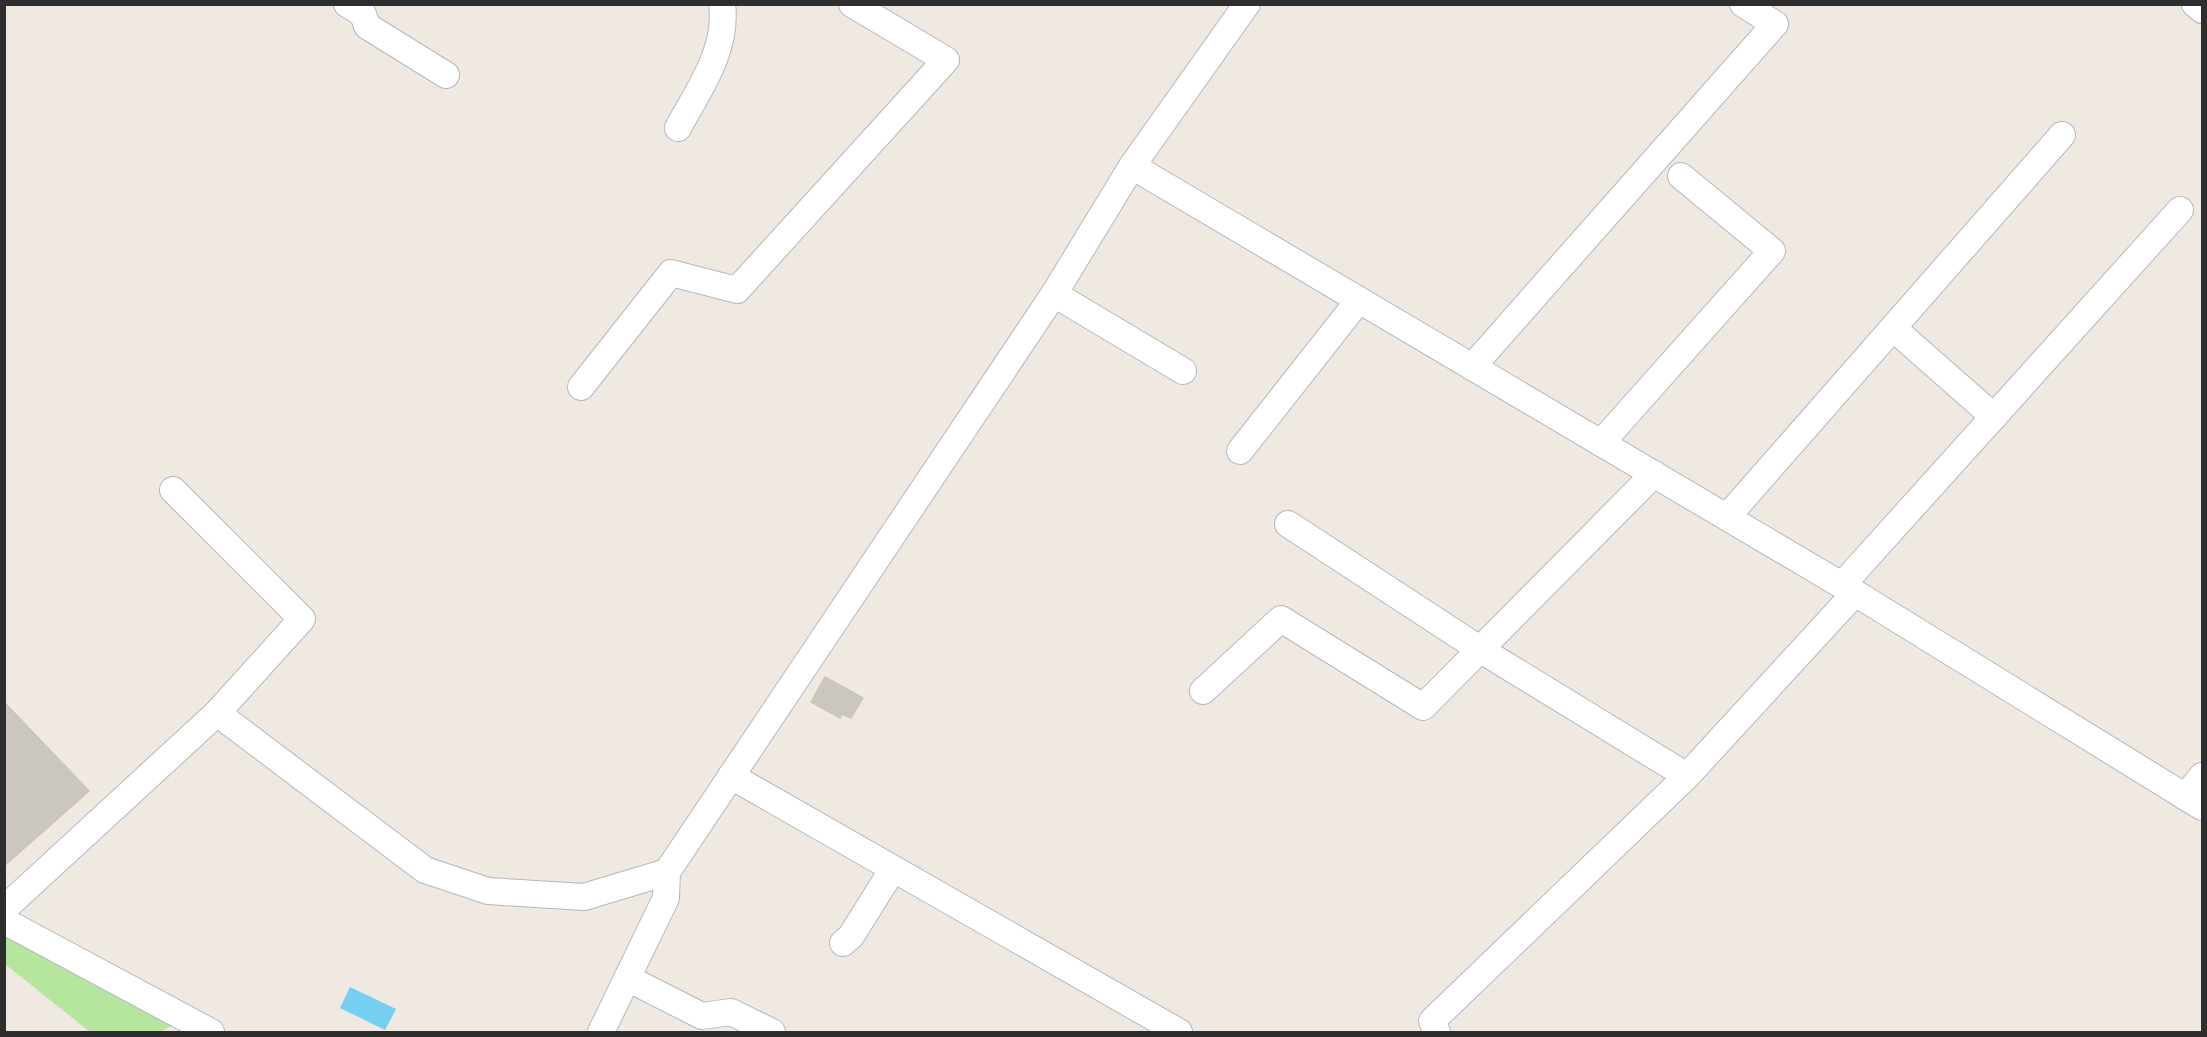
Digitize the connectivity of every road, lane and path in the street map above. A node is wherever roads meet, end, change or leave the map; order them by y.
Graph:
1 (722, 4) edge
2 (852, 4) edge
3 (1247, 4) edge
4 (1743, 4) edge
5 (2195, 4) edge
6 (360, 8) edge
7 (2202, 10) edge
8 (446, 75) dead end
9 (678, 128) dead end
10 (2062, 135) dead end
11 (1132, 166) junction
12 (1681, 176) dead end
13 (2180, 210) dead end
14 (1054, 294) junction
15 (1359, 300) junction
16 (1893, 328) junction
17 (1472, 367) junction
18 (1183, 371) dead end
19 (581, 387) dead end
20 (1994, 417) junction
21 (1600, 443) junction
22 (1240, 451) dead end
23 (1653, 474) junction
24 (173, 490) dead end
25 (1727, 517) junction
26 (1288, 524) dead end
27 (1849, 589) junction
28 (1481, 650) junction
29 (1203, 691) dead end
30 (217, 713) junction
31 (731, 776) junction
32 (1687, 776) junction
33 (2202, 776) edge
34 (2194, 802) edge
35 (893, 869) junction
36 (667, 872) junction
37 (4, 909) edge
38 (4, 921) edge
39 (843, 944) dead end
40 (627, 978) junction
41 (704, 1024) edge
42 (211, 1032) edge
43 (601, 1032) edge
44 (772, 1032) edge
45 (1179, 1032) edge
46 (1437, 1032) edge

1 - 9 street
2 - 19 street
3 - 11 street
4 - 17 street
5 - 7 street
6 - 8 street
10 - 16 street
11 - 14 street
11 - 15 street
12 - 21 street
13 - 20 street
14 - 18 street
14 - 31 street
15 - 17 street
15 - 22 street
16 - 20 street
16 - 25 street
17 - 21 street
20 - 27 street
21 - 23 street
23 - 25 street
23 - 28 street
24 - 30 street
25 - 27 street
26 - 28 street
27 - 32 street
27 - 34 street
28 - 29 street
28 - 32 street
30 - 36 street
30 - 37 street
31 - 35 street
31 - 36 street
32 - 46 street
33 - 34 street
35 - 39 street
35 - 45 street
36 - 40 street
38 - 42 street
40 - 41 street
40 - 43 street
41 - 44 street

